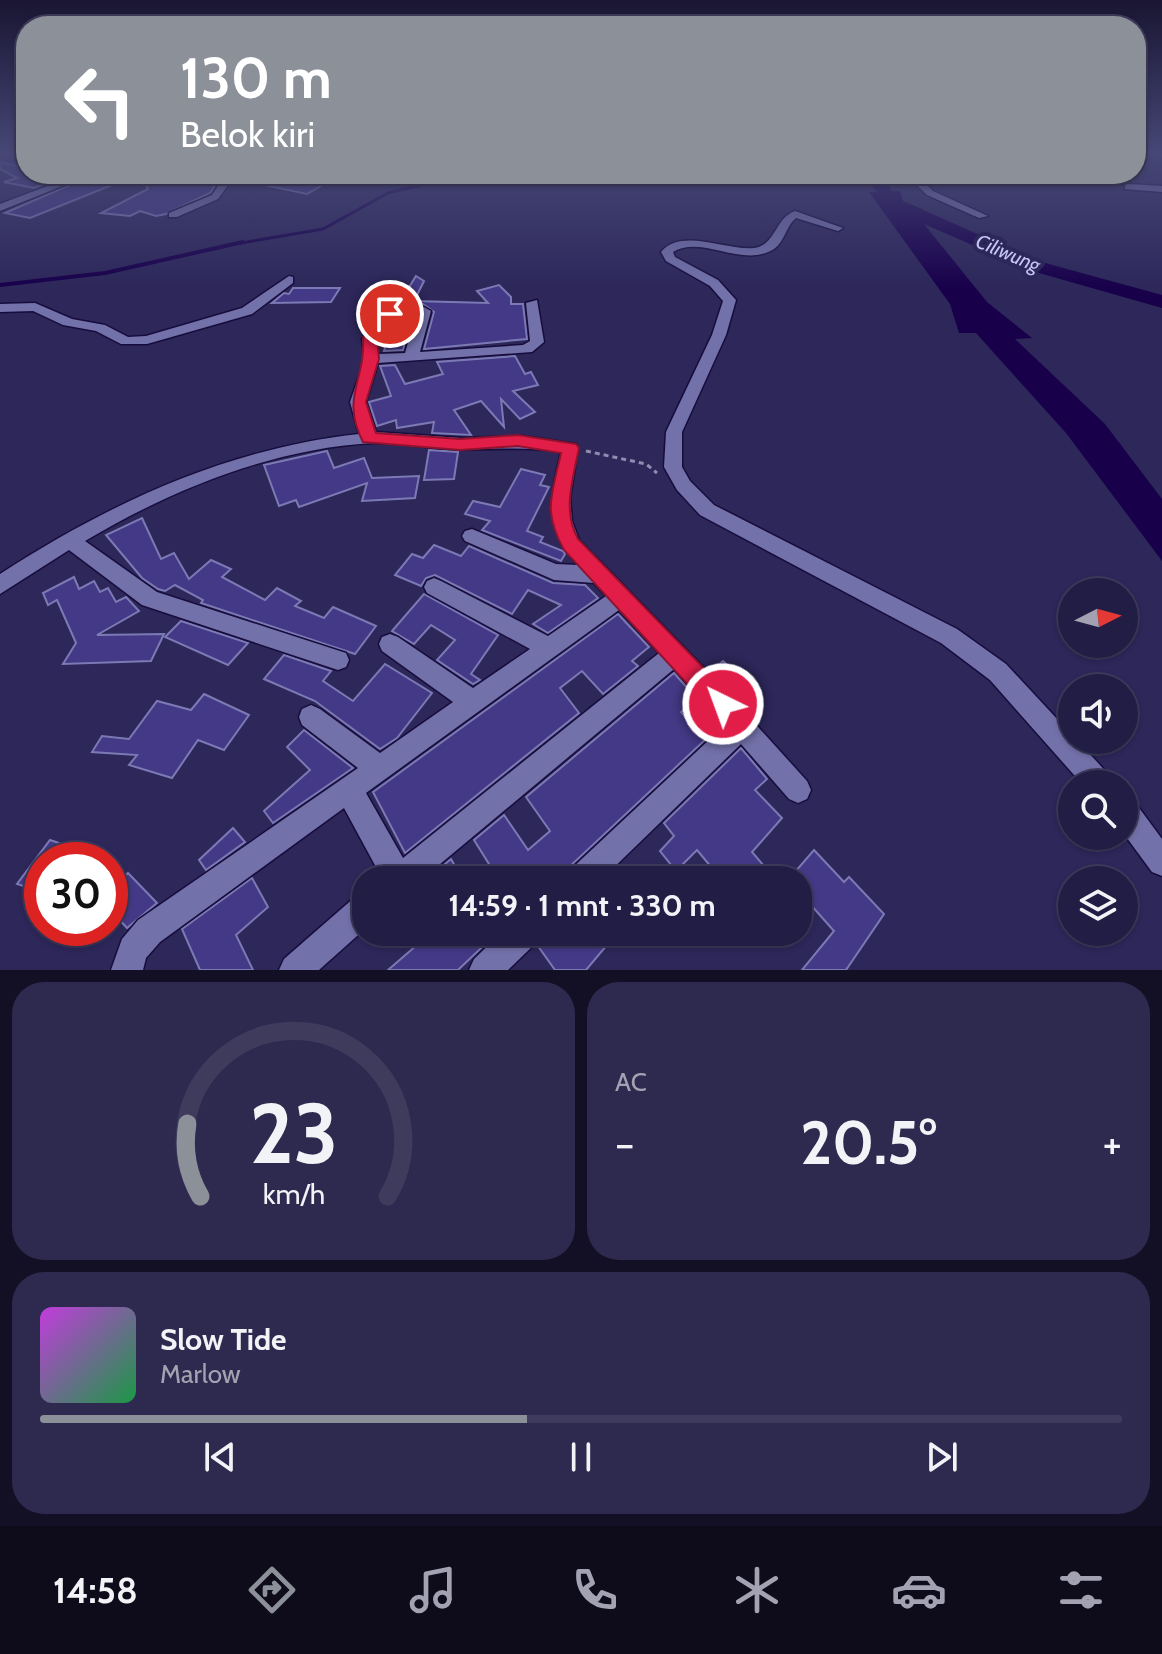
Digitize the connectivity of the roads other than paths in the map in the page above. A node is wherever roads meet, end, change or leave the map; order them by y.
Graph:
1 (28, 197) edge
2 (214, 197) edge
3 (940, 197) edge
4 (0, 208) edge
5 (173, 215) dead end
6 (983, 216) dead end
7 (838, 228) dead end
8 (289, 280) dead end
9 (398, 300) dead end
10 (532, 303) dead end
11 (0, 308) edge
12 (424, 311) dead end
13 (411, 358) junction
14 (372, 359) junction
15 (369, 438) junction
16 (472, 536) dead end
17 (71, 541) junction
18 (600, 575) junction
19 (0, 585) edge
20 (434, 587) dead end
21 (621, 597) junction
22 (390, 644) dead end
23 (550, 648) junction
24 (675, 654) junction
25 (338, 660) dead end
26 (473, 702) junction
27 (311, 717) dead end
28 (742, 726) junction
29 (379, 768) junction
30 (1087, 770) edge
31 (349, 790) junction
32 (798, 790) dead end
33 (1138, 830) edge
34 (1162, 862) edge
35 (390, 866) edge
36 (415, 866) edge
37 (595, 866) edge
38 (352, 920) edge
39 (510, 946) edge
40 (127, 970) edge
41 (295, 970) edge
42 (485, 970) edge

1 - 4 street
2 - 5 street
3 - 6 street
7 - 30 street
8 - 11 street
9 - 14 street
10 - 13 street
12 - 13 street
13 - 14 street
14 - 15 street
15 - 17 street
15 - 18 street
16 - 18 street
17 - 19 street
17 - 25 street
18 - 21 street
20 - 23 street
21 - 23 street
21 - 24 street
22 - 26 street
23 - 26 street
24 - 28 street
24 - 36 street
26 - 29 street
27 - 29 street
28 - 32 street
28 - 37 street
29 - 31 street
31 - 35 street
31 - 40 street
33 - 34 street
38 - 41 street
39 - 42 street

